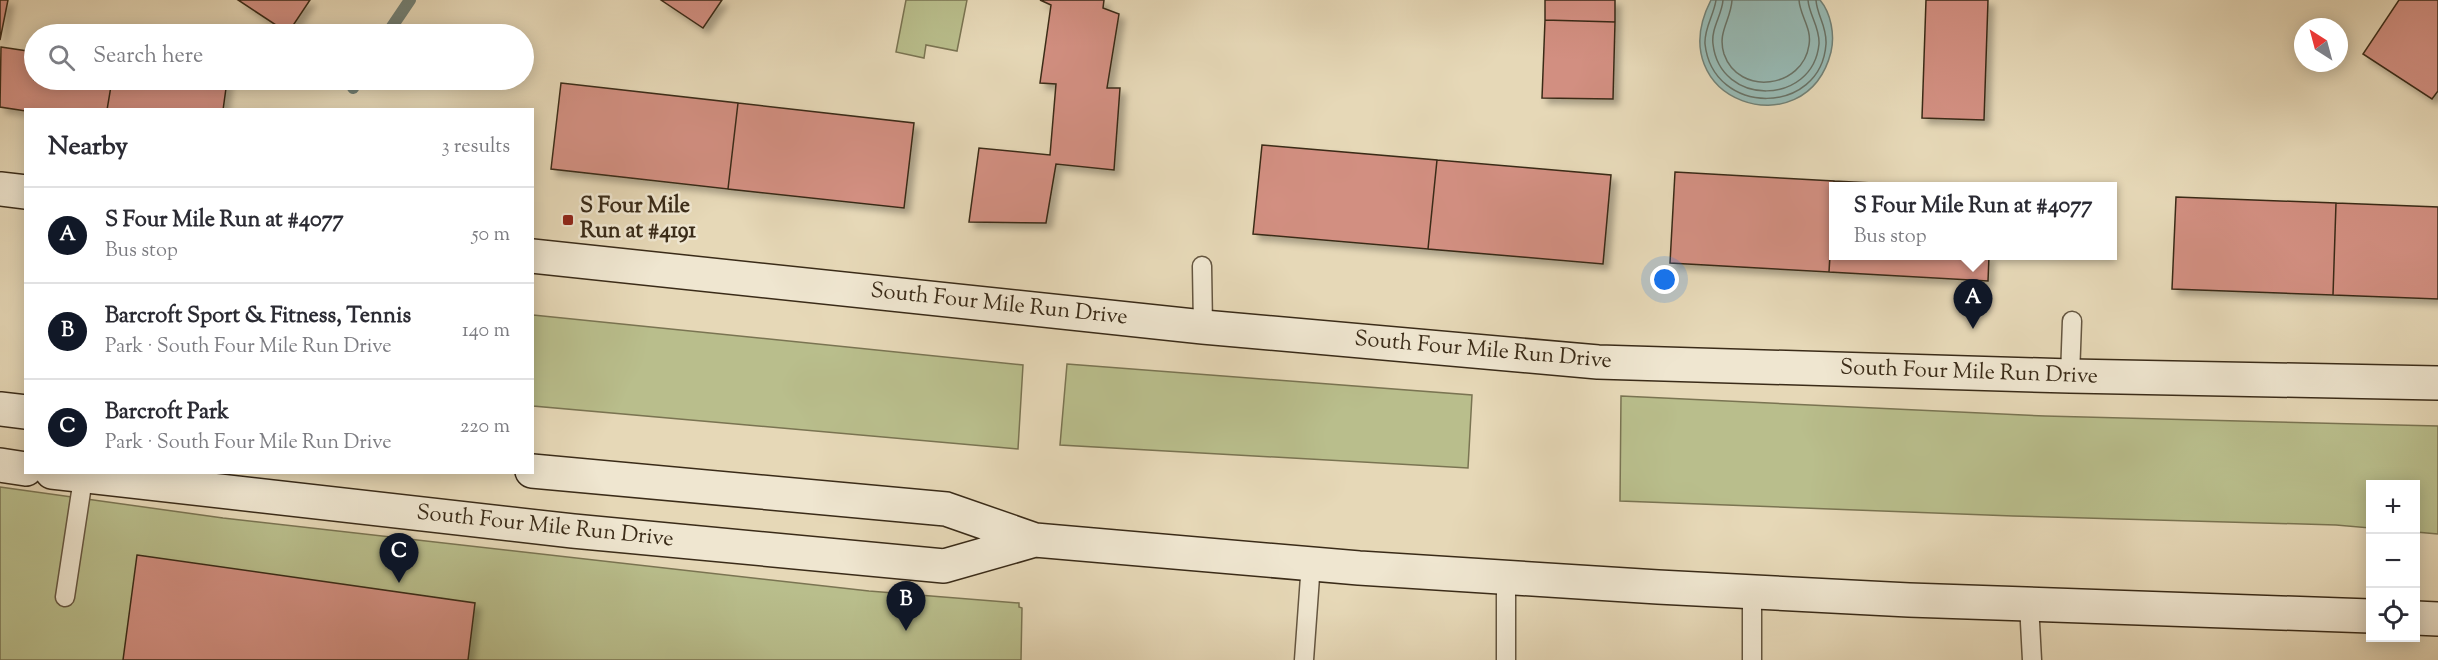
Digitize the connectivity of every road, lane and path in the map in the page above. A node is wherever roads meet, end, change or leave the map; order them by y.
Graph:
1 (0, 189) edge
2 (24, 192) edge
3 (534, 256) edge
4 (1202, 266) dead end
5 (2072, 321) dead end
6 (1203, 327) junction
7 (2070, 376) junction
8 (2438, 383) edge
9 (0, 408) edge
10 (24, 412) edge
11 (0, 465) edge
12 (24, 469) edge
13 (534, 471) edge
14 (73, 474) edge
15 (1035, 540) junction
16 (1311, 563) junction
17 (1506, 577) junction
18 (1752, 592) junction
19 (65, 597) dead end
20 (2029, 604) junction
21 (2366, 616) edge
22 (2420, 618) edge
23 (2438, 619) edge
24 (1304, 660) edge
25 (1506, 660) edge
26 (1752, 660) edge
27 (2032, 660) edge

1 - 2 main road
3 - 6 main road, South Four Mile Run Drive
4 - 6 lane
5 - 7 lane
6 - 7 main road, South Four Mile Run Drive
7 - 8 main road, South Four Mile Run Drive
9 - 10 main road
11 - 12 main road
13 - 15 main road, South Four Mile Run Drive
14 - 15 main road, South Four Mile Run Drive
14 - 19 lane
15 - 16 main road, South Four Mile Run Drive
16 - 17 main road, South Four Mile Run Drive
16 - 24 lane
17 - 18 main road, South Four Mile Run Drive
17 - 25 lane
18 - 20 main road, South Four Mile Run Drive
18 - 26 lane
20 - 21 main road, South Four Mile Run Drive
20 - 27 lane
22 - 23 main road

